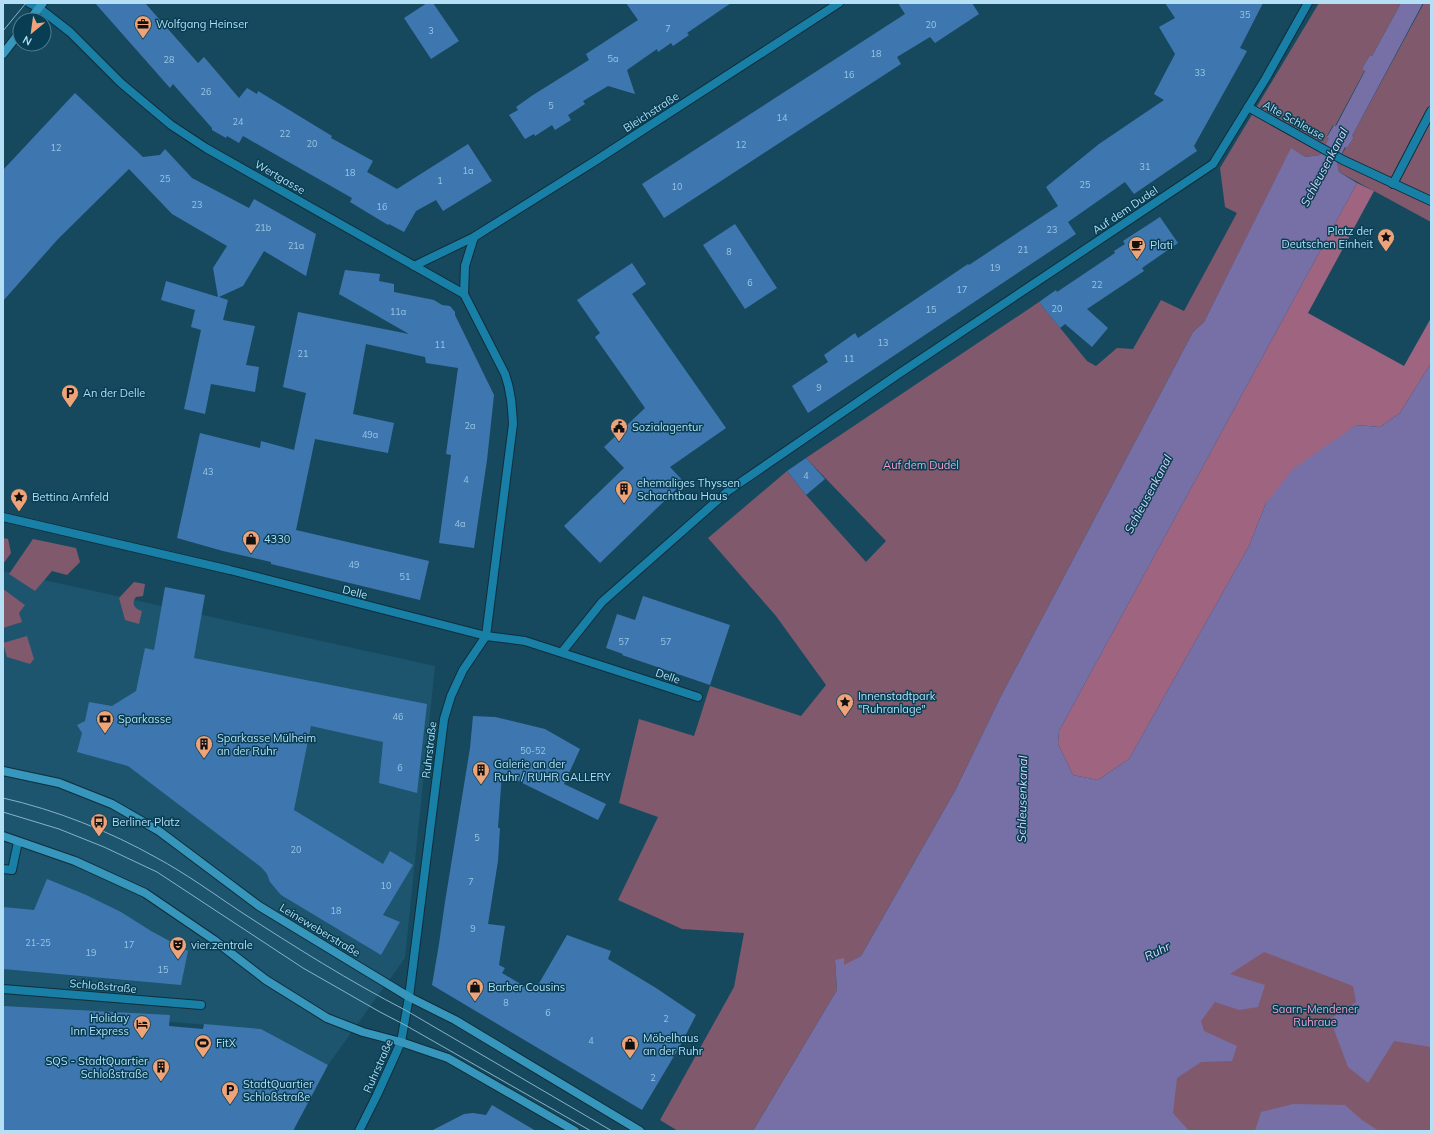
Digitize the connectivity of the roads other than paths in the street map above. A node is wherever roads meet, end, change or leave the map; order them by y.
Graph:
1 (29, 3) edge
2 (839, 3) edge
3 (1308, 3) edge
4 (41, 5) edge
5 (12, 42) edge
6 (3, 54) edge
7 (1248, 107) junction
8 (1431, 112) edge
9 (1393, 184) junction
10 (1431, 201) edge
11 (474, 237) junction
12 (414, 266) junction
13 (464, 294) junction
14 (3, 517) edge
15 (486, 636) junction
16 (562, 652) junction
17 (698, 697) dead end
18 (3, 771) edge
19 (3, 836) edge
20 (18, 842) junction
21 (3, 869) edge
22 (3, 989) edge
23 (409, 997) junction
24 (201, 1005) dead end
25 (401, 1042) junction
26 (359, 1131) edge
27 (575, 1131) edge
28 (640, 1131) edge

1 - 4 street, Wertgasse
2 - 11 street, Bleichstraße
3 - 7 street, Auf dem Dudel
4 - 12 street, Wertgasse
5 - 6 main road
7 - 9 street, Alte Schleuse
7 - 16 street, Auf dem Dudel
8 - 9 street
9 - 10 street, Alte Schleuse
11 - 12 street, Bleichstraße
11 - 13 street
12 - 13 street, Wertgasse
13 - 15 street, Ruhrstraße
14 - 15 street, Delle
15 - 16 street, Delle
15 - 23 street, Ruhrstraße
16 - 17 street, Delle
18 - 23 main road, Leineweberstraße
19 - 20 main road
20 - 21 street
20 - 25 main road
22 - 24 street, Schloßstraße
23 - 25 street, Ruhrstraße
23 - 28 main road, Leineweberstraße
25 - 26 street, Ruhrstraße
25 - 27 main road

